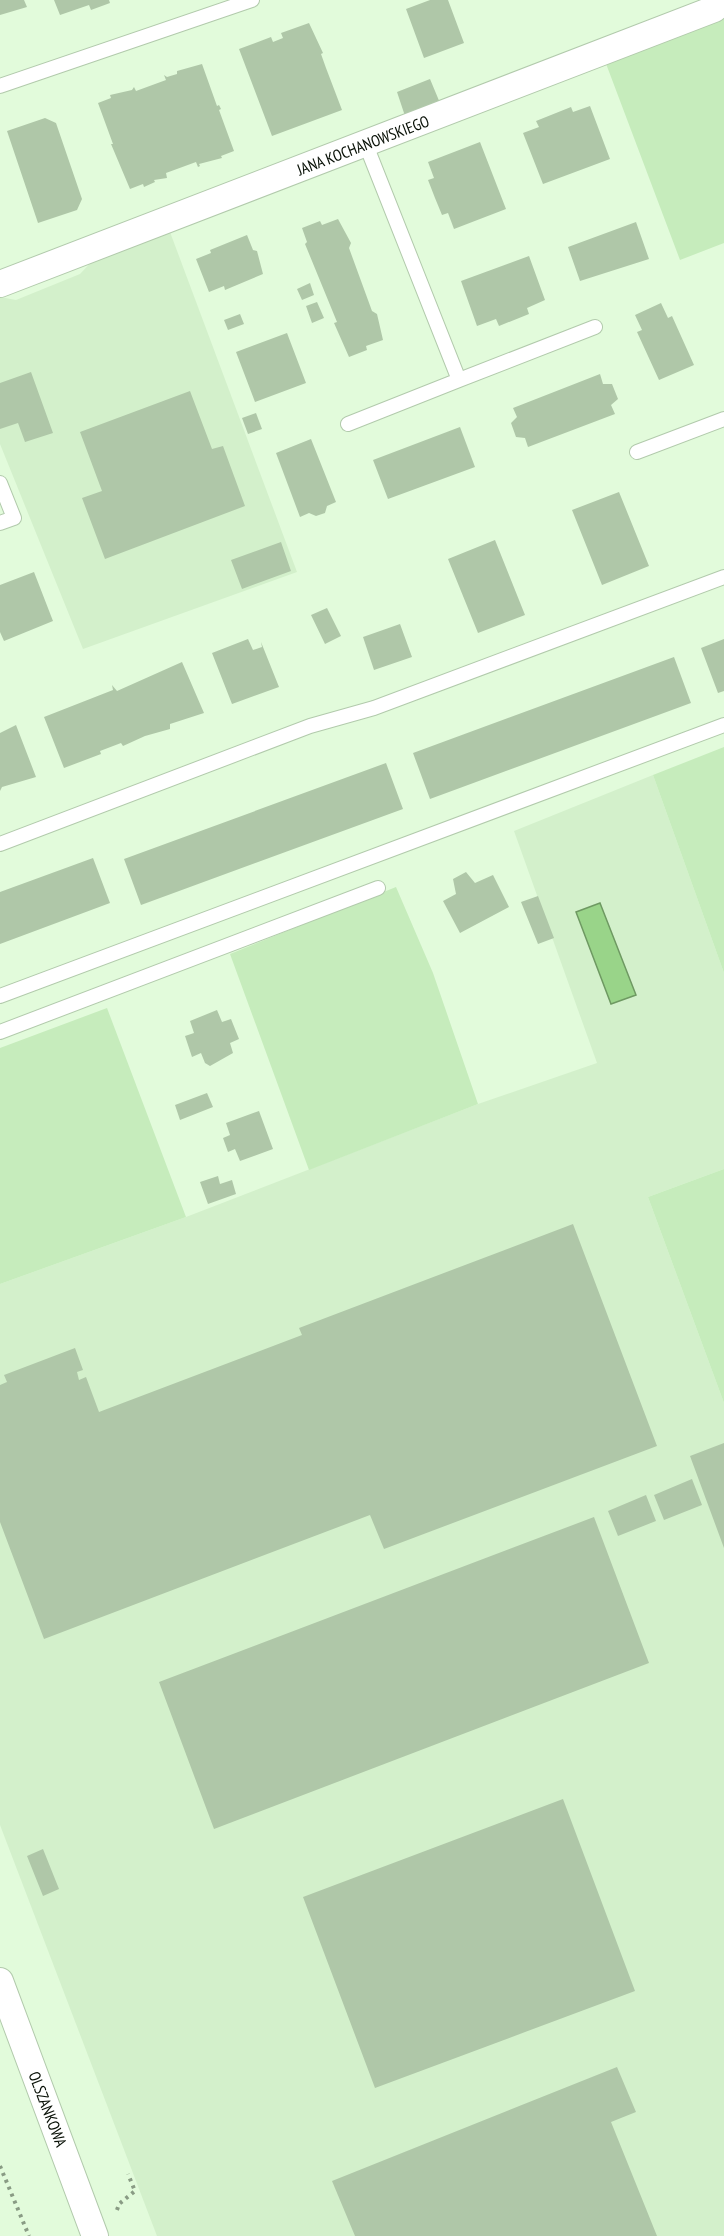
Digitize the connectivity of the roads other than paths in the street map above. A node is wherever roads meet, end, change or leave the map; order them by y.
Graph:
1 (252, 0) edge
2 (724, 2) edge
3 (0, 86) edge
4 (366, 145) junction
5 (0, 284) edge
6 (595, 327) dead end
7 (459, 380) junction
8 (724, 418) edge
9 (348, 424) dead end
10 (637, 452) dead end
11 (0, 483) edge
12 (0, 523) edge
13 (724, 577) edge
14 (724, 725) edge
15 (0, 844) edge
16 (378, 888) dead end
17 (0, 996) edge
18 (0, 1032) edge
19 (0, 1981) edge
20 (105, 2228) edge

1 - 3 lane
2 - 4 street, JANA KOCHANOWSKIEGO
4 - 5 street, JANA KOCHANOWSKIEGO
4 - 7 lane
6 - 7 lane
7 - 9 lane
8 - 10 lane
11 - 12 lane
13 - 15 lane
14 - 17 lane
16 - 18 lane
19 - 20 street, OLSZANKOWA

